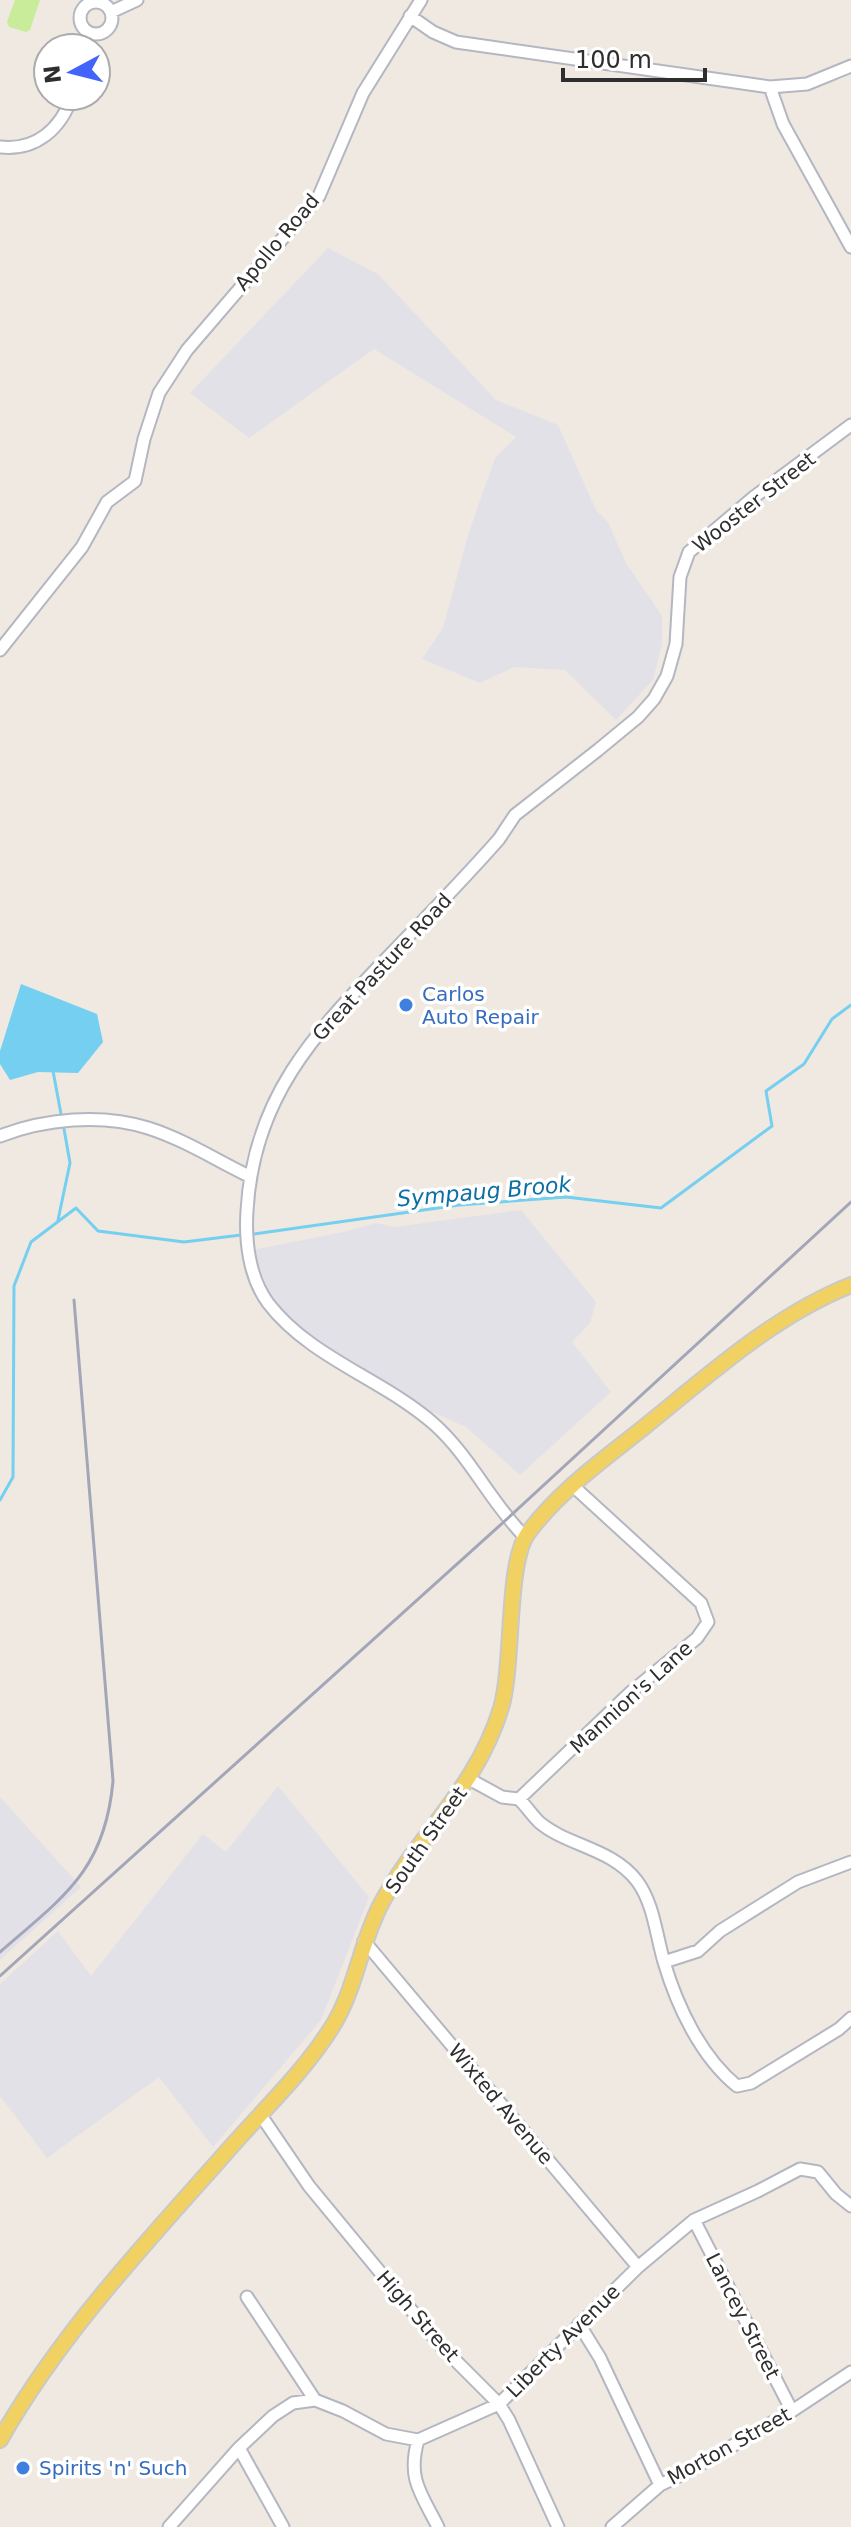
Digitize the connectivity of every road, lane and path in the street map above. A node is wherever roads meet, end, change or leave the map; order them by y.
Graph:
1 (137, 0) edge
2 (421, 0) edge
3 (97, 1) edge
4 (111, 12) junction
5 (410, 16) junction
6 (90, 32) edge
7 (102, 32) edge
8 (851, 66) edge
9 (770, 87) junction
10 (65, 112) edge
11 (0, 147) edge
12 (851, 247) edge
13 (851, 425) edge
14 (0, 650) edge
15 (555, 782) joint
16 (0, 1136) edge
17 (249, 1176) junction
18 (851, 1285) edge
19 (572, 1485) junction
20 (525, 1537) junction
21 (469, 1779) junction
22 (519, 1799) junction
23 (851, 1862) edge
24 (364, 1941) junction
25 (664, 1962) junction
26 (851, 2018) edge
27 (260, 2114) junction
28 (851, 2206) edge
29 (694, 2220) junction
30 (638, 2267) junction
31 (247, 2297) dead end
32 (579, 2324) junction
33 (851, 2372) edge
34 (315, 2400) junction
35 (499, 2404) junction
36 (792, 2411) junction
37 (0, 2440) edge
38 (418, 2440) junction
39 (239, 2448) junction
40 (660, 2485) junction
41 (169, 2527) edge
42 (283, 2527) edge
43 (438, 2527) edge
44 (558, 2527) edge
45 (612, 2527) edge

1 - 4 street
2 - 5 street, Apollo Road
3 - 4 street
3 - 6 street
4 - 7 street
5 - 9 street
5 - 14 street, Apollo Road
8 - 9 street
9 - 12 street
10 - 11 street
13 - 15 street, Wooster Street
15 - 17 street, Great Pasture Road
16 - 17 street
17 - 20 street, Great Pasture Road
18 - 19 main road, South Street
19 - 20 main road, South Street
19 - 22 street, Mannion's Lane
20 - 21 main road, South Street
21 - 22 street
21 - 24 main road, South Street
22 - 25 street
23 - 25 street
24 - 27 main road, South Street
24 - 30 street, Wixted Avenue
25 - 26 street
27 - 35 street, High Street
27 - 37 main road, South Street
28 - 29 street, Liberty Avenue
29 - 30 street, Liberty Avenue
29 - 36 street, Lancey Street
30 - 32 street, Liberty Avenue
31 - 34 street
32 - 35 street, Liberty Avenue
32 - 40 street
33 - 36 street, Morton Street
34 - 38 street
34 - 39 street
35 - 38 street, Liberty Avenue
35 - 44 street, High Street
36 - 40 street, Morton Street
38 - 43 street
39 - 41 street
39 - 42 street
40 - 45 street, Morton Street

